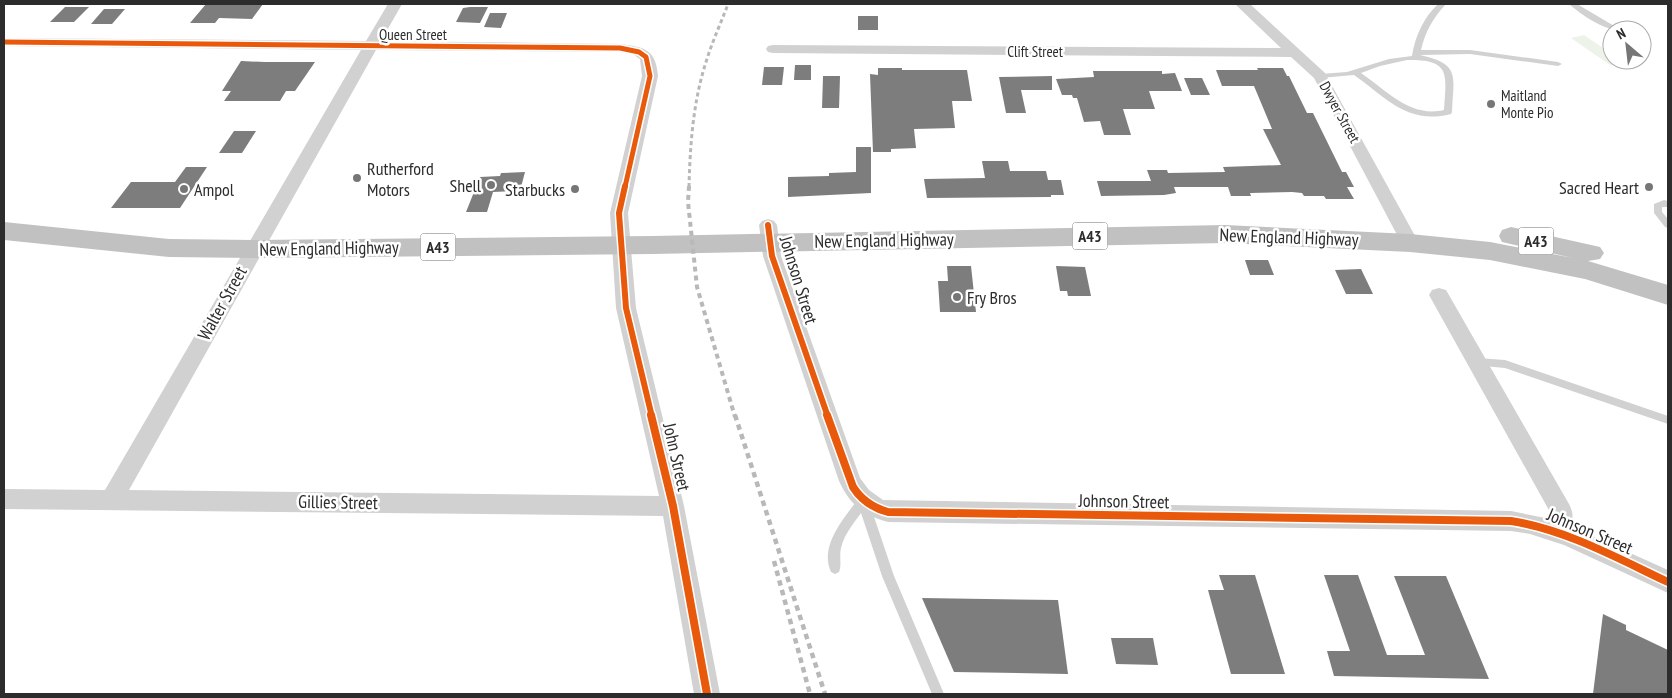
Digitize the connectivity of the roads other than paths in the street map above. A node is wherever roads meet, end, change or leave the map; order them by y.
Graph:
1 (395, 4) edge
2 (1242, 4) edge
3 (1442, 4) edge
4 (1574, 4) edge
5 (1602, 23) edge
6 (4, 42) edge
7 (370, 46) junction
8 (773, 49) dead end
9 (1296, 53) junction
10 (1416, 55) junction
11 (1558, 64) dead end
12 (1355, 72) junction
13 (1320, 76) junction
14 (1668, 204) edge
15 (4, 213) edge
16 (1668, 225) edge
17 (4, 231) edge
18 (769, 234) junction
19 (1405, 234) junction
20 (622, 236) junction
21 (258, 240) junction
22 (1668, 276) edge
23 (1438, 295) dead end
24 (1668, 295) edge
25 (1477, 362) junction
26 (1668, 420) edge
27 (4, 499) edge
28 (112, 499) junction
29 (863, 502) junction
30 (673, 506) junction
31 (1556, 531) junction
32 (834, 568) dead end
33 (1668, 582) edge
34 (706, 694) edge
35 (938, 694) edge

1 - 7 street, Walter Street
2 - 9 street, Dwyer Street
3 - 10 lane
4 - 5 lane
6 - 7 street, Queen Street
7 - 20 street, Queen Street
7 - 21 street, Walter Street
8 - 9 street, Clift Street
9 - 13 street, Dwyer Street
10 - 11 lane
10 - 12 lane
10 - 12 lane
12 - 13 lane
13 - 19 street, Dwyer Street
14 - 16 lane
15 - 21 highway, New England Highway / A43
17 - 21 highway, New England Highway / A43
18 - 19 highway, New England Highway / A43
18 - 20 highway, New England Highway / A43
18 - 29 street, Johnson Street
19 - 22 highway, New England Highway / A43
19 - 24 highway, New England Highway / A43
20 - 21 highway, New England Highway / A43
20 - 30 street, John Street
21 - 28 street, Walter Street
23 - 25 street
25 - 26 lane
25 - 31 street
27 - 28 street, Gillies Street
28 - 30 street, Gillies Street
29 - 31 street, Johnson Street
29 - 32 lane
29 - 35 lane
30 - 34 street, John Street
31 - 33 street, Johnson Street

